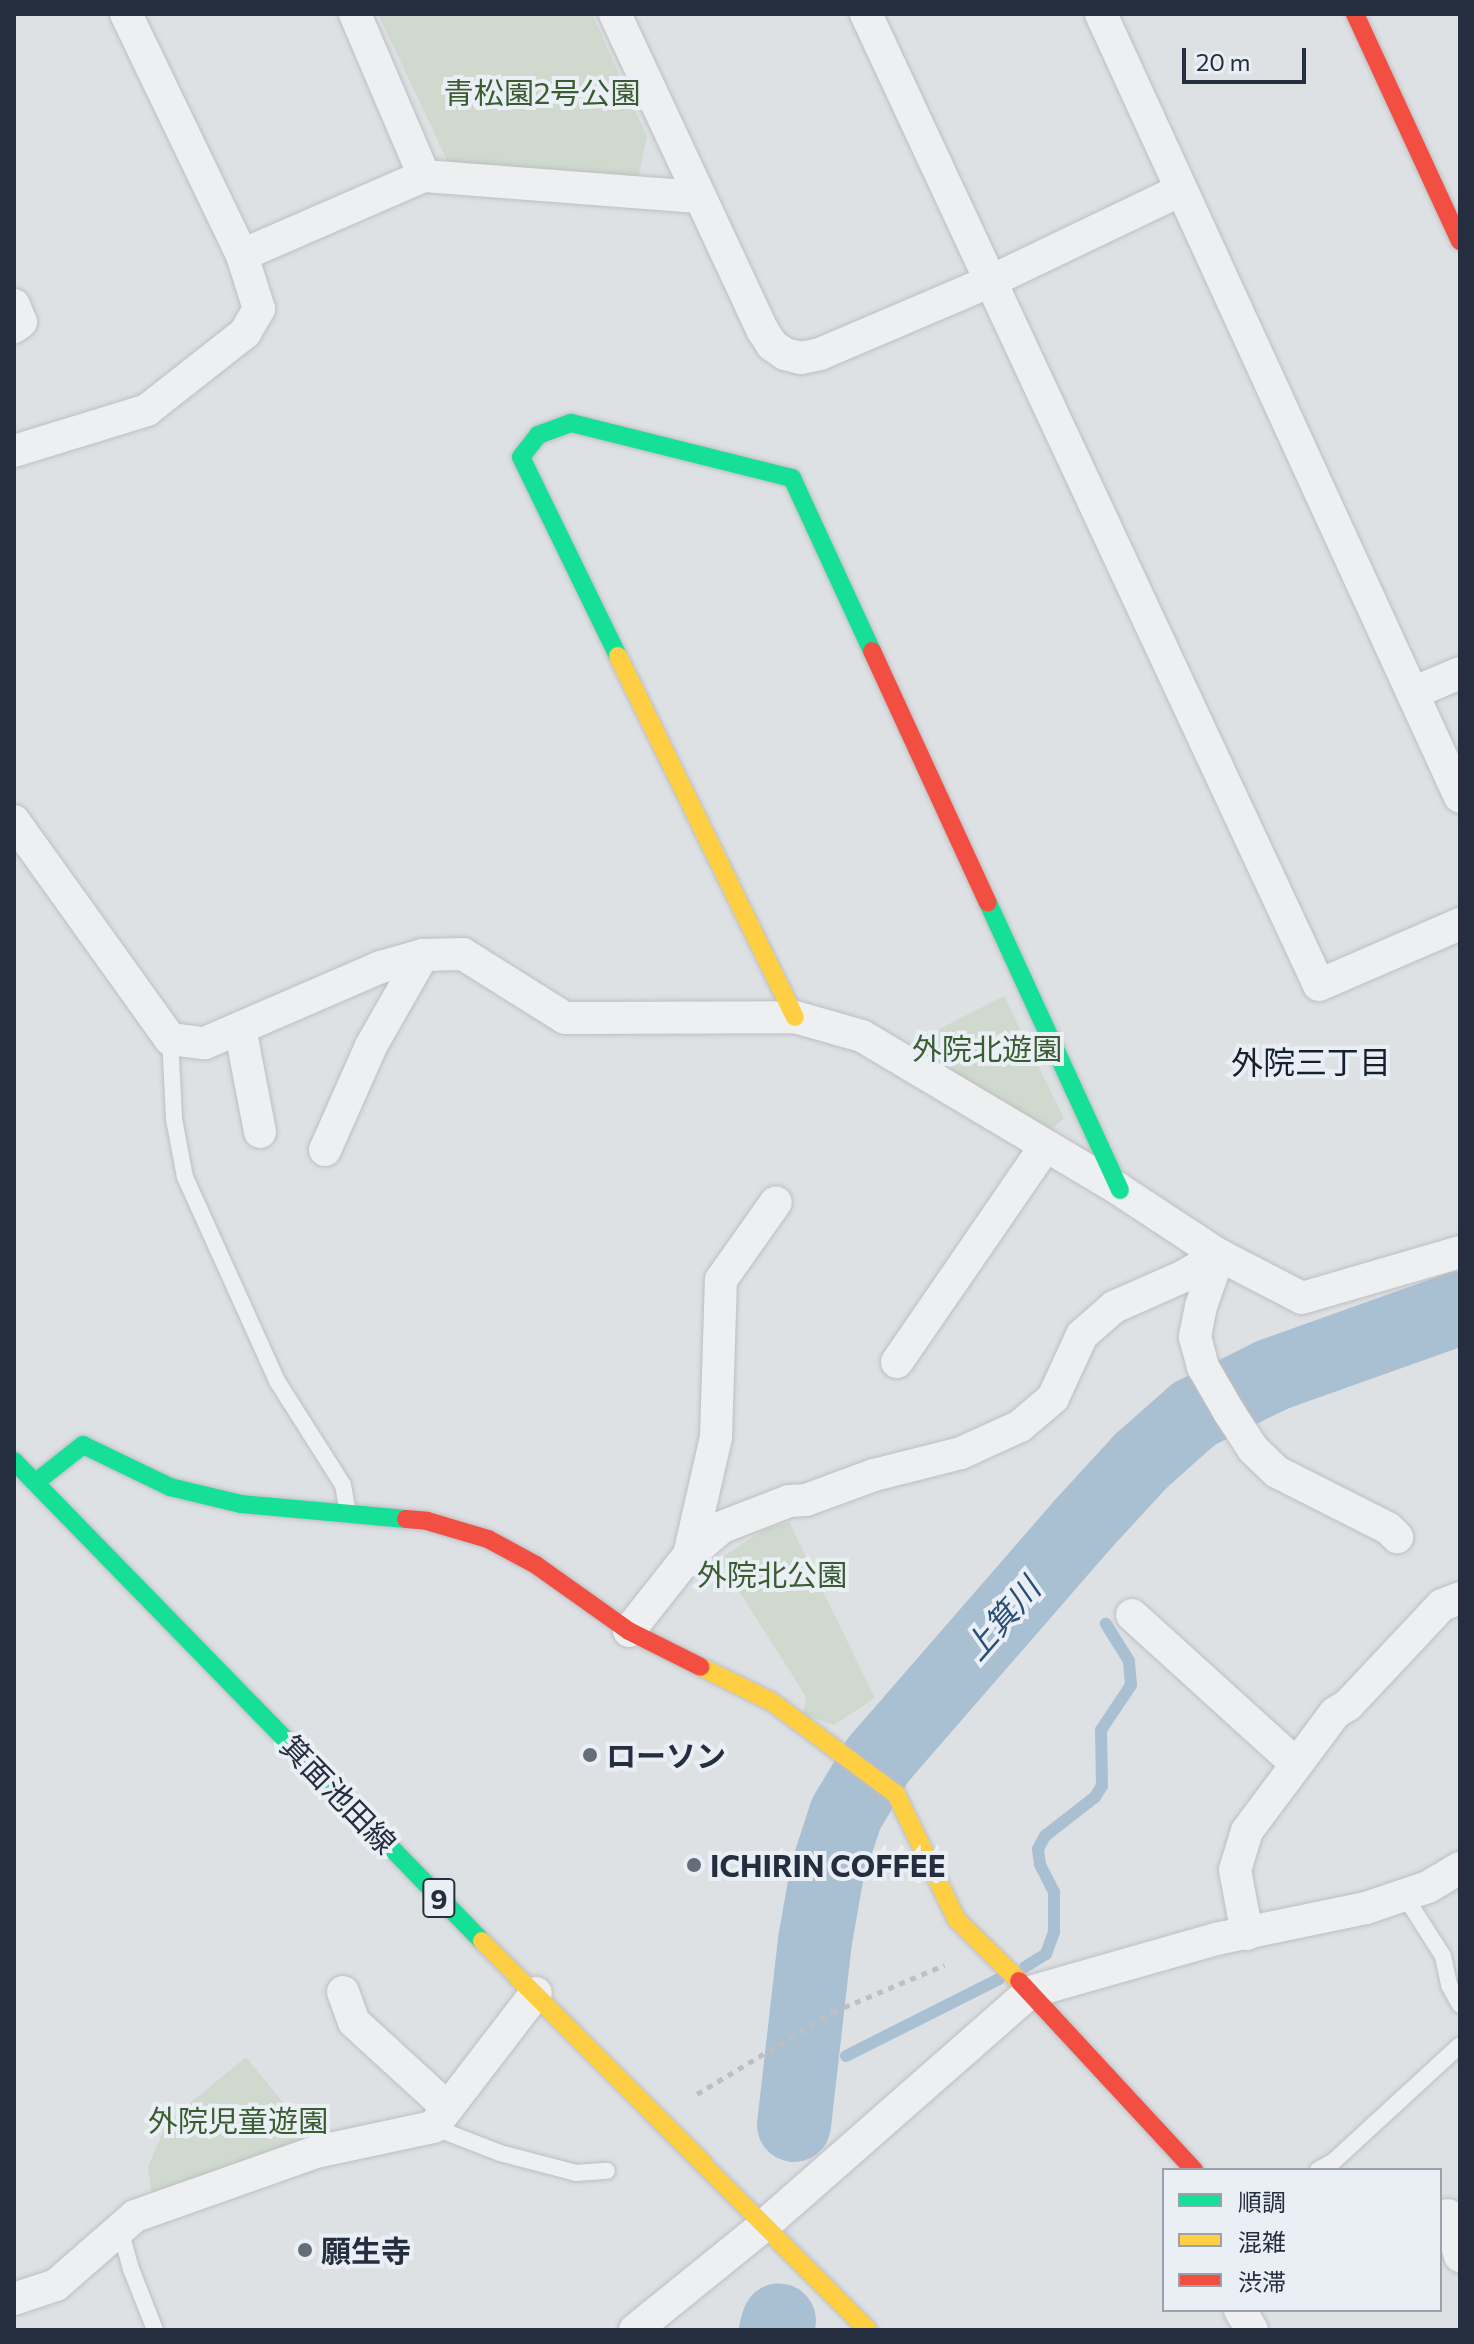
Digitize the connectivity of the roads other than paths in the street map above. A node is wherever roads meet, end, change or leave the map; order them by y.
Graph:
1 (126, 14) edge
2 (355, 14) edge
3 (615, 14) edge
4 (866, 14) edge
5 (1101, 14) edge
6 (1355, 14) edge
7 (424, 176) junction
8 (1181, 190) junction
9 (698, 197) junction
10 (1460, 241) edge
11 (242, 255) junction
12 (989, 282) junction
13 (14, 305) edge
14 (14, 327) edge
15 (14, 451) edge
16 (1460, 673) edge
17 (1415, 692) junction
18 (1460, 797) edge
19 (14, 821) edge
20 (1460, 924) edge
21 (423, 955) junction
22 (795, 1017) junction
23 (240, 1028) junction
24 (170, 1039) junction
25 (260, 1132) dead end
26 (1045, 1147) junction
27 (325, 1150) dead end
28 (1120, 1190) junction
29 (776, 1202) dead end
30 (1460, 1252) edge
31 (1219, 1255) junction
32 (897, 1362) dead end
33 (14, 1461) edge
34 (36, 1482) junction
35 (348, 1513) junction
36 (1397, 1537) dead end
37 (689, 1555) junction
38 (1460, 1598) edge
39 (1132, 1615) dead end
40 (629, 1631) junction
41 (1295, 1763) junction
42 (1460, 1868) edge
43 (1404, 1895) junction
44 (1247, 1934) junction
45 (343, 1992) dead end
46 (1030, 1992) junction
47 (536, 1993) junction
48 (1460, 2005) edge
49 (1460, 2045) edge
50 (440, 2117) junction
51 (1192, 2168) edge
52 (1322, 2168) edge
53 (607, 2171) dead end
54 (1448, 2215) dead end
55 (766, 2224) junction
56 (120, 2229) junction
57 (1460, 2256) edge
58 (14, 2299) edge
59 (1241, 2312) edge
60 (155, 2330) edge
61 (635, 2330) edge
62 (868, 2330) edge
63 (1252, 2330) edge

1 - 11 street
2 - 7 street
3 - 9 street
4 - 12 street
5 - 8 street
6 - 10 street
7 - 9 street
7 - 11 street
8 - 12 street
8 - 17 street
9 - 12 street
11 - 15 street
12 - 20 street
13 - 14 street
16 - 17 street
17 - 18 street
19 - 24 street
21 - 22 street
21 - 23 street
21 - 27 street
22 - 26 street
22 - 28 street
23 - 24 street
23 - 25 street
24 - 35 lane
26 - 28 street
26 - 32 street
28 - 31 street
29 - 37 street
30 - 31 street
31 - 36 street
31 - 37 street
33 - 34 street, 箕面池田線 / 9
34 - 35 street
34 - 47 street, 箕面池田線 / 9
35 - 40 street
37 - 40 street
38 - 41 street
39 - 41 street
40 - 46 street
41 - 44 street
42 - 43 street
43 - 44 street
43 - 48 lane
44 - 46 street
45 - 50 street
46 - 51 street
46 - 55 street
47 - 50 street
47 - 55 street, 箕面池田線 / 9
49 - 52 lane
50 - 53 lane
50 - 56 street
54 - 57 street
55 - 61 street
55 - 62 street, 箕面池田線 / 9
56 - 58 street
56 - 60 lane
59 - 63 street

